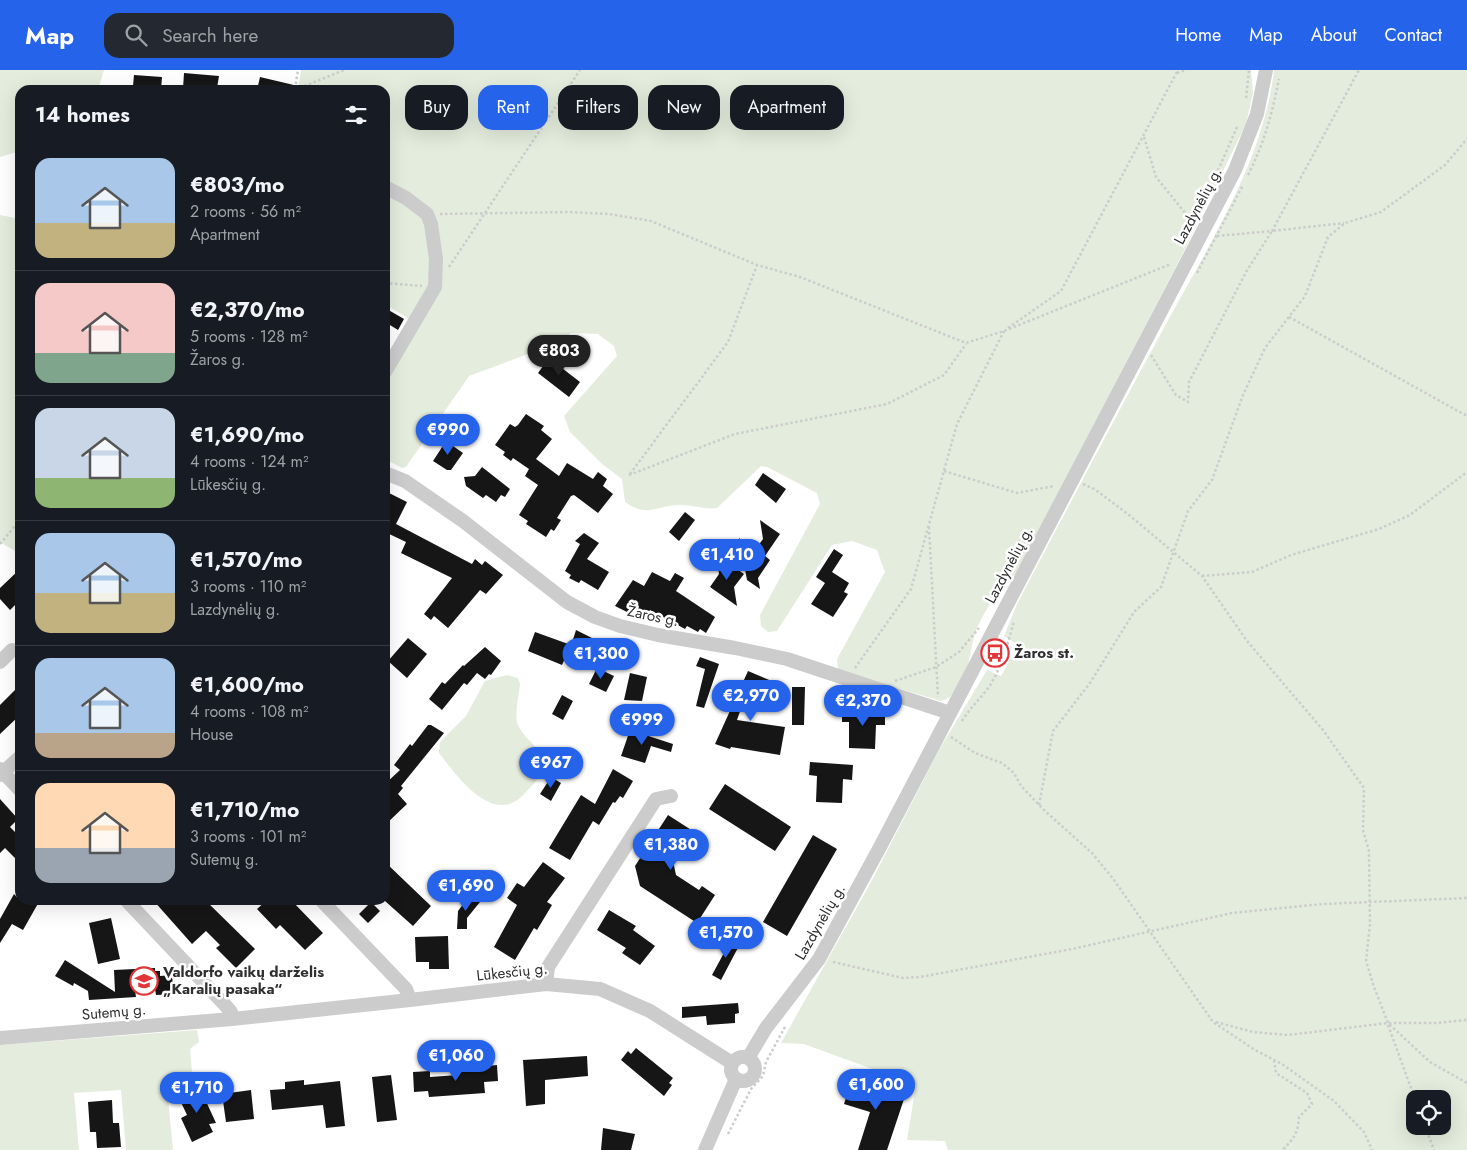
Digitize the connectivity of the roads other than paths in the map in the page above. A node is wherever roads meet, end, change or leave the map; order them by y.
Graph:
1 (1266, 70) edge
2 (390, 190) edge
3 (390, 364) edge
4 (390, 474) edge
5 (12, 650) dead end
6 (0, 662) edge
7 (944, 711) junction
8 (15, 761) edge
9 (1, 772) edge
10 (15, 785) edge
11 (671, 796) dead end
12 (131, 905) edge
13 (326, 905) edge
14 (546, 984) junction
15 (410, 1000) junction
16 (232, 1019) junction
17 (0, 1038) edge
18 (748, 1058) junction
19 (732, 1063) junction
20 (736, 1079) junction
21 (705, 1150) edge

1 - 7 street, Lazdynėlių g.
2 - 3 street
4 - 7 street, Žaros g.
5 - 6 street
7 - 18 street, Lazdynėlių g.
8 - 9 street
9 - 10 street
11 - 14 street
12 - 16 street
13 - 15 street
14 - 15 street, Lūkesčių g.
14 - 19 street, Lūkesčių g.
15 - 16 street, Sutemų g.
16 - 17 street, Sutemų g.
18 - 19 street
18 - 20 street
19 - 20 street
20 - 21 street

